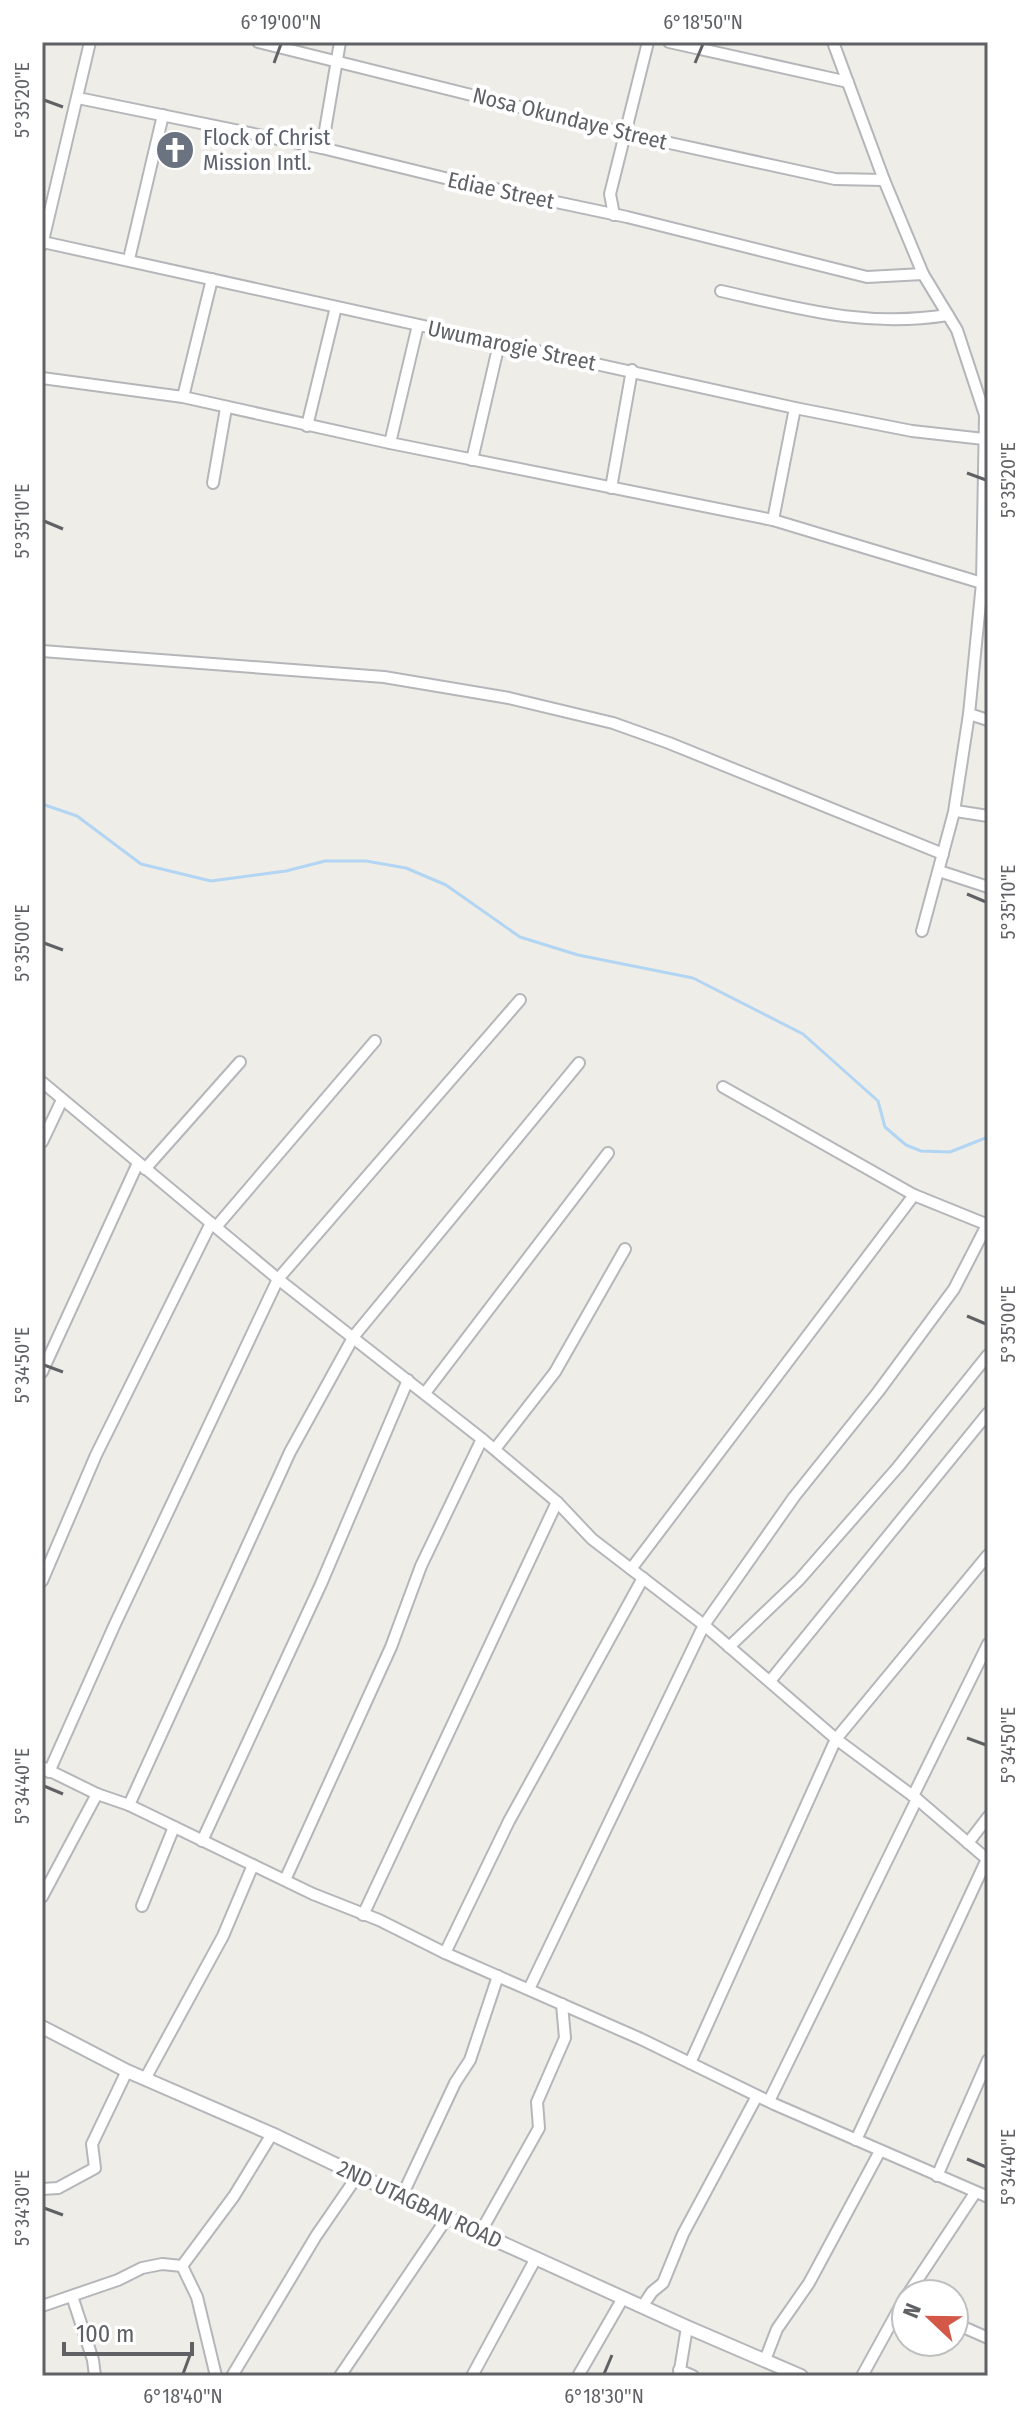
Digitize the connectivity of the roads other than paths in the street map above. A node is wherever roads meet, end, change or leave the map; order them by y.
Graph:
1 (90, 42) edge
2 (258, 42) edge
3 (340, 42) edge
4 (648, 42) edge
5 (669, 42) edge
6 (833, 42) edge
7 (336, 60) junction
8 (848, 82) junction
9 (78, 98) junction
10 (163, 115) junction
11 (624, 133) junction
12 (322, 148) junction
13 (884, 180) junction
14 (614, 215) junction
15 (42, 245) edge
16 (129, 259) junction
17 (923, 274) junction
18 (212, 279) junction
19 (721, 291) dead end
20 (336, 307) junction
21 (948, 315) junction
22 (418, 325) junction
23 (499, 344) junction
24 (632, 370) junction
25 (42, 378) edge
26 (183, 397) junction
27 (226, 408) junction
28 (795, 408) junction
29 (986, 415) edge
30 (307, 426) junction
31 (984, 439) junction
32 (390, 443) junction
33 (472, 460) junction
34 (213, 483) dead end
35 (611, 488) junction
36 (773, 520) junction
37 (982, 583) junction
38 (42, 651) edge
39 (969, 714) junction
40 (988, 720) edge
41 (956, 811) dead end
42 (988, 816) edge
43 (943, 854) junction
44 (939, 871) junction
45 (988, 887) edge
46 (922, 931) dead end
47 (520, 1000) dead end
48 (375, 1041) dead end
49 (240, 1062) dead end
50 (579, 1063) dead end
51 (42, 1082) edge
52 (723, 1087) dead end
53 (62, 1100) junction
54 (42, 1142) edge
55 (608, 1153) dead end
56 (142, 1166) junction
57 (914, 1195) junction
58 (213, 1225) junction
59 (988, 1225) edge
60 (625, 1249) dead end
61 (278, 1279) junction
62 (354, 1336) junction
63 (988, 1355) edge
64 (42, 1372) edge
65 (408, 1380) junction
66 (425, 1393) junction
67 (988, 1413) edge
68 (482, 1439) junction
69 (495, 1449) junction
70 (557, 1502) junction
71 (988, 1555) edge
72 (631, 1569) junction
73 (643, 1578) junction
74 (42, 1581) edge
75 (704, 1625) junction
76 (988, 1644) edge
77 (729, 1647) junction
78 (770, 1681) junction
79 (836, 1739) junction
80 (45, 1770) edge
81 (97, 1794) junction
82 (915, 1798) junction
83 (129, 1805) junction
84 (988, 1817) edge
85 (174, 1827) junction
86 (202, 1841) junction
87 (968, 1843) junction
88 (987, 1860) edge
89 (253, 1865) junction
90 (285, 1880) junction
91 (42, 1897) edge
92 (142, 1906) dead end
93 (363, 1915) junction
94 (445, 1953) junction
95 (498, 1976) junction
96 (529, 1989) junction
97 (562, 2004) junction
98 (42, 2027) edge
99 (988, 2060) edge
100 (690, 2063) junction
101 (127, 2071) junction
102 (145, 2079) junction
103 (757, 2096) junction
104 (769, 2101) junction
105 (272, 2134) junction
106 (856, 2140) junction
107 (880, 2151) junction
108 (358, 2175) junction
109 (937, 2176) junction
110 (42, 2189) edge
111 (975, 2193) junction
112 (402, 2196) junction
113 (988, 2197) edge
114 (447, 2218) junction
115 (480, 2233) junction
116 (536, 2258) junction
117 (182, 2266) junction
118 (920, 2278) edge
119 (72, 2296) junction
120 (623, 2298) junction
121 (42, 2306) edge
122 (642, 2307) junction
123 (687, 2327) junction
124 (890, 2327) edge
125 (765, 2360) junction
126 (679, 2373) edge
127 (95, 2376) edge
128 (216, 2376) edge
129 (232, 2376) edge
130 (340, 2376) edge
131 (472, 2376) edge
132 (578, 2376) edge
133 (693, 2376) edge
134 (801, 2376) edge
135 (862, 2376) edge

1 - 9 street
2 - 7 street, Nosa Okundaye Street
3 - 7 street
4 - 11 street
5 - 8 street
6 - 8 street
7 - 11 street, Nosa Okundaye Street
7 - 12 street
8 - 13 street
9 - 10 street, Ediae Street
9 - 15 street
10 - 12 street, Ediae Street
10 - 16 street
11 - 13 street, Nosa Okundaye Street
11 - 14 street
12 - 14 street, Ediae Street
13 - 17 street
14 - 17 street, Ediae Street
15 - 16 street, Uwumarogie Street
16 - 18 street, Uwumarogie Street
17 - 21 street
18 - 20 street, Uwumarogie Street
18 - 26 street
19 - 21 street
20 - 22 street, Uwumarogie Street
20 - 30 street
21 - 29 street
22 - 23 street, Uwumarogie Street
22 - 32 street
23 - 24 street, Uwumarogie Street
23 - 33 street
24 - 28 street, Uwumarogie Street
24 - 35 street
25 - 26 street
26 - 27 street
27 - 30 street
27 - 34 street
28 - 31 street, Uwumarogie Street
28 - 36 street
29 - 31 street
30 - 32 street
31 - 37 street
32 - 33 street
33 - 35 street
35 - 36 street
36 - 37 street
37 - 39 street
38 - 43 street
39 - 40 street
39 - 43 street
41 - 42 street
43 - 44 street
44 - 45 street
44 - 46 street
47 - 61 street
48 - 58 street
49 - 56 street
50 - 62 street
51 - 53 street
52 - 57 street
53 - 54 street
53 - 56 street
55 - 66 street
56 - 58 street
56 - 64 street
57 - 59 street
57 - 72 street
58 - 61 street
58 - 74 street
59 - 75 street
60 - 69 street
61 - 62 street
61 - 80 street
62 - 65 street
62 - 83 street
63 - 77 street
65 - 66 street
65 - 86 street
66 - 68 street
67 - 78 street
68 - 69 street
68 - 90 street
69 - 70 street
70 - 72 street
70 - 93 street
71 - 79 street
72 - 73 street
73 - 75 street
73 - 94 street
75 - 77 street
75 - 96 street
76 - 82 street
77 - 78 street
78 - 79 street
79 - 82 street
79 - 100 street
80 - 81 street
81 - 83 street
81 - 91 street
82 - 87 street
82 - 104 street
83 - 85 street
84 - 87 street
85 - 86 street
85 - 92 street
86 - 89 street
87 - 88 street
88 - 106 street
89 - 90 street
89 - 102 street
90 - 93 street
93 - 94 street
94 - 95 street
95 - 96 street
95 - 112 street
96 - 97 street
97 - 100 street
97 - 115 street
98 - 101 street, 2ND UTAGBAN ROAD
99 - 109 street
100 - 103 street
101 - 102 street, 2ND UTAGBAN ROAD
101 - 110 street
102 - 105 street, 2ND UTAGBAN ROAD
103 - 104 street
103 - 122 street
104 - 106 street
105 - 108 street, 2ND UTAGBAN ROAD
105 - 117 street
106 - 107 street
107 - 109 street
107 - 125 street
108 - 112 street, 2ND UTAGBAN ROAD
108 - 129 street
109 - 111 street
111 - 113 street
111 - 118 street
112 - 114 street, 2ND UTAGBAN ROAD
114 - 115 street, 2ND UTAGBAN ROAD
114 - 130 street
115 - 116 street, 2ND UTAGBAN ROAD
116 - 120 street, 2ND UTAGBAN ROAD
116 - 131 street
117 - 119 street
117 - 128 street
119 - 121 street
119 - 127 street
120 - 122 street, 2ND UTAGBAN ROAD
120 - 132 street
122 - 123 street, 2ND UTAGBAN ROAD
123 - 125 street, 2ND UTAGBAN ROAD
123 - 126 street
124 - 135 street
125 - 134 street, 2ND UTAGBAN ROAD
126 - 133 street

